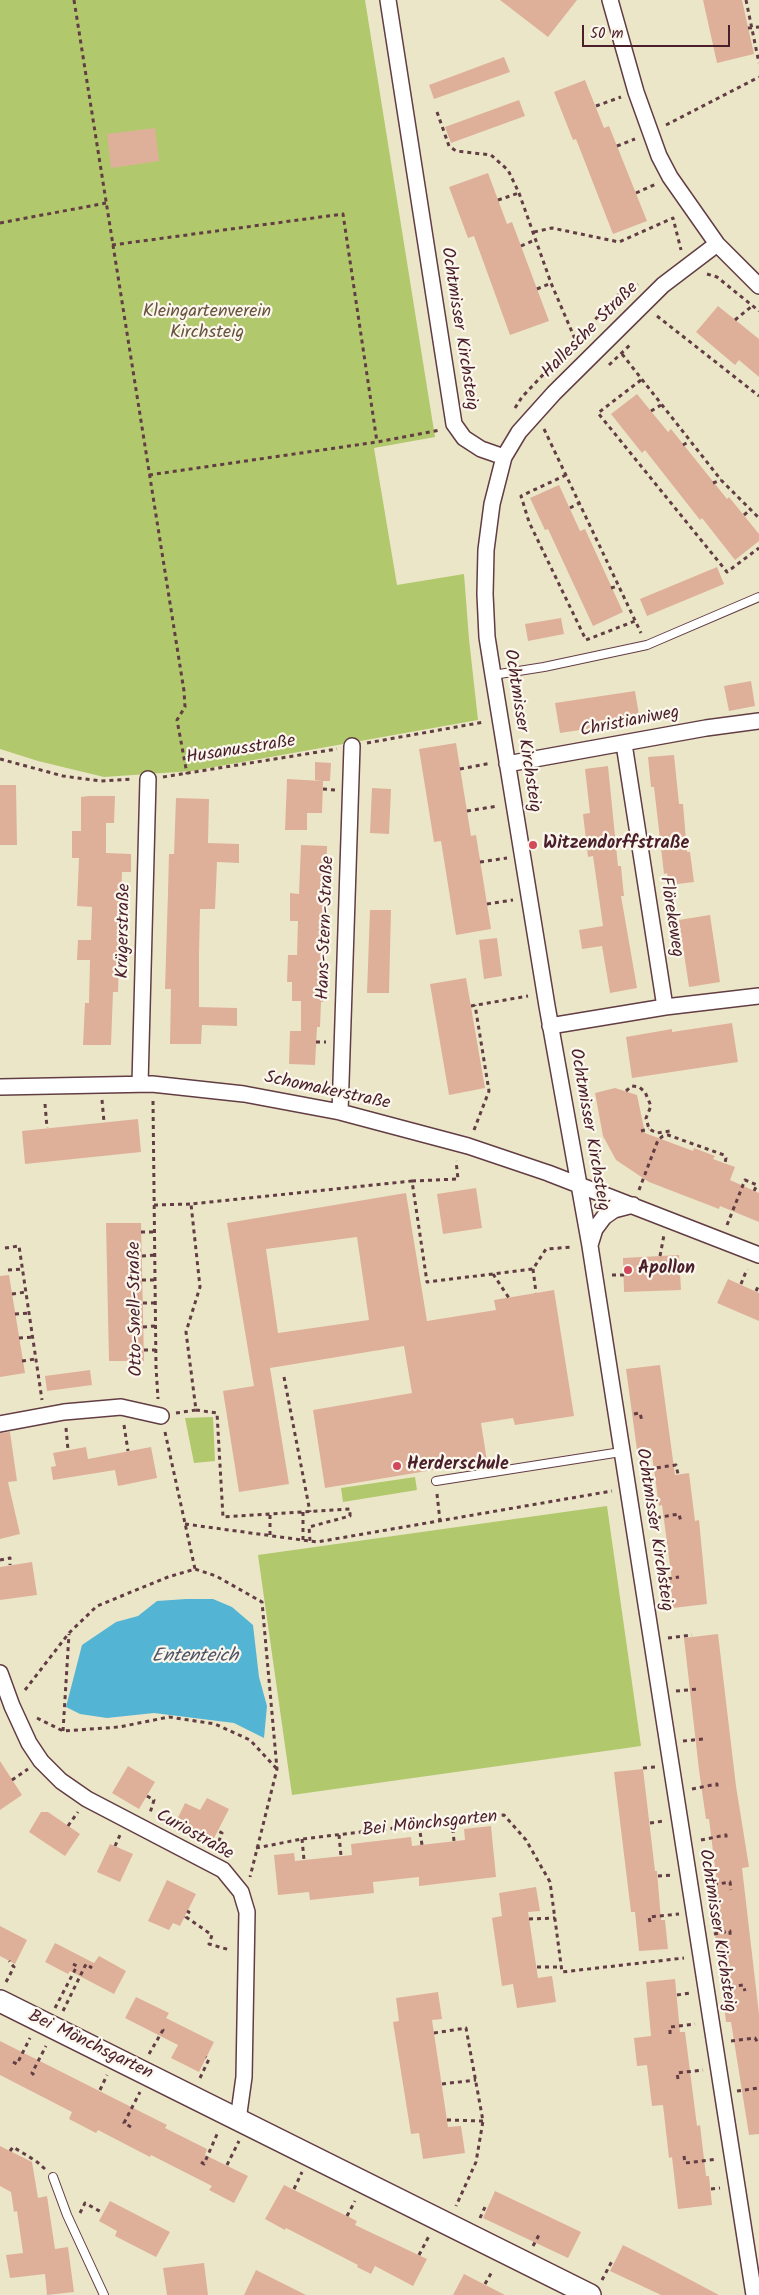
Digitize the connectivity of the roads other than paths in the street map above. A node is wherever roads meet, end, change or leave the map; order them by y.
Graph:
1 (388, 0) edge
2 (610, 0) edge
3 (717, 244) junction
4 (759, 286) edge
5 (504, 457) junction
6 (759, 597) edge
7 (493, 675) junction
8 (759, 721) edge
9 (624, 744) junction
10 (352, 746) road end
11 (507, 764) junction
12 (148, 778) road end
13 (759, 996) edge
14 (665, 1007) junction
15 (550, 1026) junction
16 (146, 1084) junction
17 (0, 1087) edge
18 (340, 1112) junction
19 (578, 1184) junction
20 (633, 1205) junction
21 (590, 1246) junction
22 (759, 1255) edge
23 (161, 1416) road end
24 (0, 1424) edge
25 (621, 1452) junction
26 (436, 1484) road end
27 (0, 1673) edge
28 (2, 1995) edge
29 (237, 2119) junction
30 (53, 2177) road end
31 (104, 2295) edge
32 (590, 2295) edge
33 (754, 2295) edge

1 - 5 street, Ochtmisser Kirchsteig
2 - 3 street
3 - 4 street
3 - 5 street, Hallesche Straße
5 - 7 street, Ochtmisser Kirchsteig
6 - 7 lane
7 - 11 street, Ochtmisser Kirchsteig
8 - 9 street, Christianiweg
9 - 11 street, Christianiweg
9 - 14 street, Flörekeweg
10 - 18 street, Hans-Stern-Straße
11 - 15 street, Ochtmisser Kirchsteig
12 - 16 street, Krügerstraße
13 - 14 street
14 - 15 street
15 - 19 street, Ochtmisser Kirchsteig
16 - 17 street, Schomakerstraße
16 - 18 street, Schomakerstraße
18 - 19 street, Schomakerstraße
19 - 20 street, Schomakerstraße
19 - 21 street, Ochtmisser Kirchsteig
20 - 21 street
20 - 22 street, Schomakerstraße
21 - 25 street, Ochtmisser Kirchsteig
23 - 24 street
25 - 26 lane
25 - 33 street, Ochtmisser Kirchsteig
27 - 29 street, Curiostraße
28 - 29 street, Bei Mönchsgarten
29 - 32 street, Bei Mönchsgarten
30 - 31 lane

